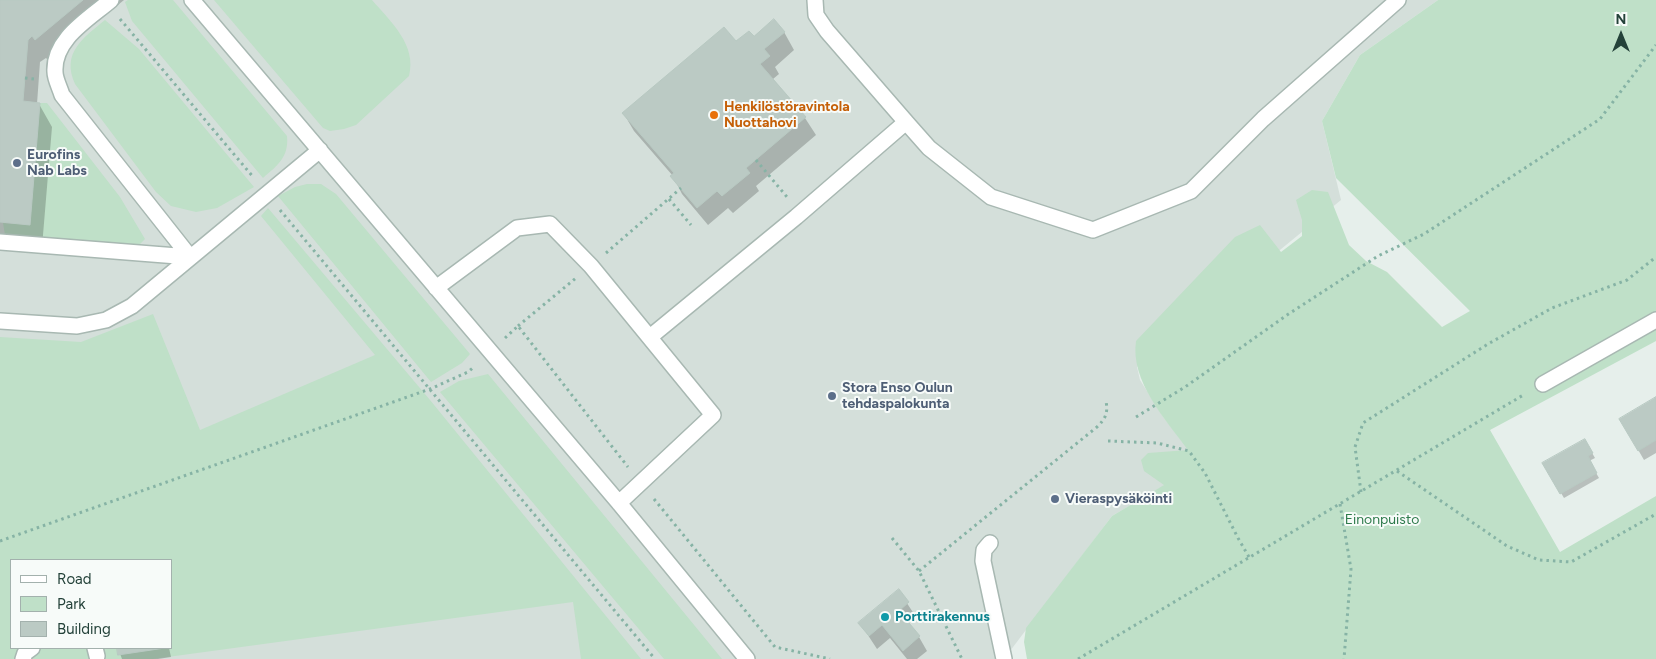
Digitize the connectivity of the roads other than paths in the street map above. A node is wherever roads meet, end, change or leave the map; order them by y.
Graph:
1 (192, 0) edge
2 (815, 0) edge
3 (1398, 0) edge
4 (109, 2) edge
5 (906, 122) junction
6 (320, 150) junction
7 (0, 242) edge
8 (190, 257) junction
9 (436, 288) junction
10 (1656, 320) edge
11 (0, 321) edge
12 (650, 337) junction
13 (1543, 384) road end
14 (618, 503) junction
15 (990, 543) dead end
16 (31, 649) edge
17 (23, 659) edge
18 (747, 659) edge
19 (1004, 659) edge

1 - 6 street
2 - 5 street
3 - 5 street
4 - 8 street
5 - 12 street
6 - 8 street
6 - 9 street
7 - 8 street
8 - 11 street
9 - 12 street
9 - 14 street
10 - 13 street
12 - 14 street
14 - 18 street
15 - 19 street
16 - 17 street

